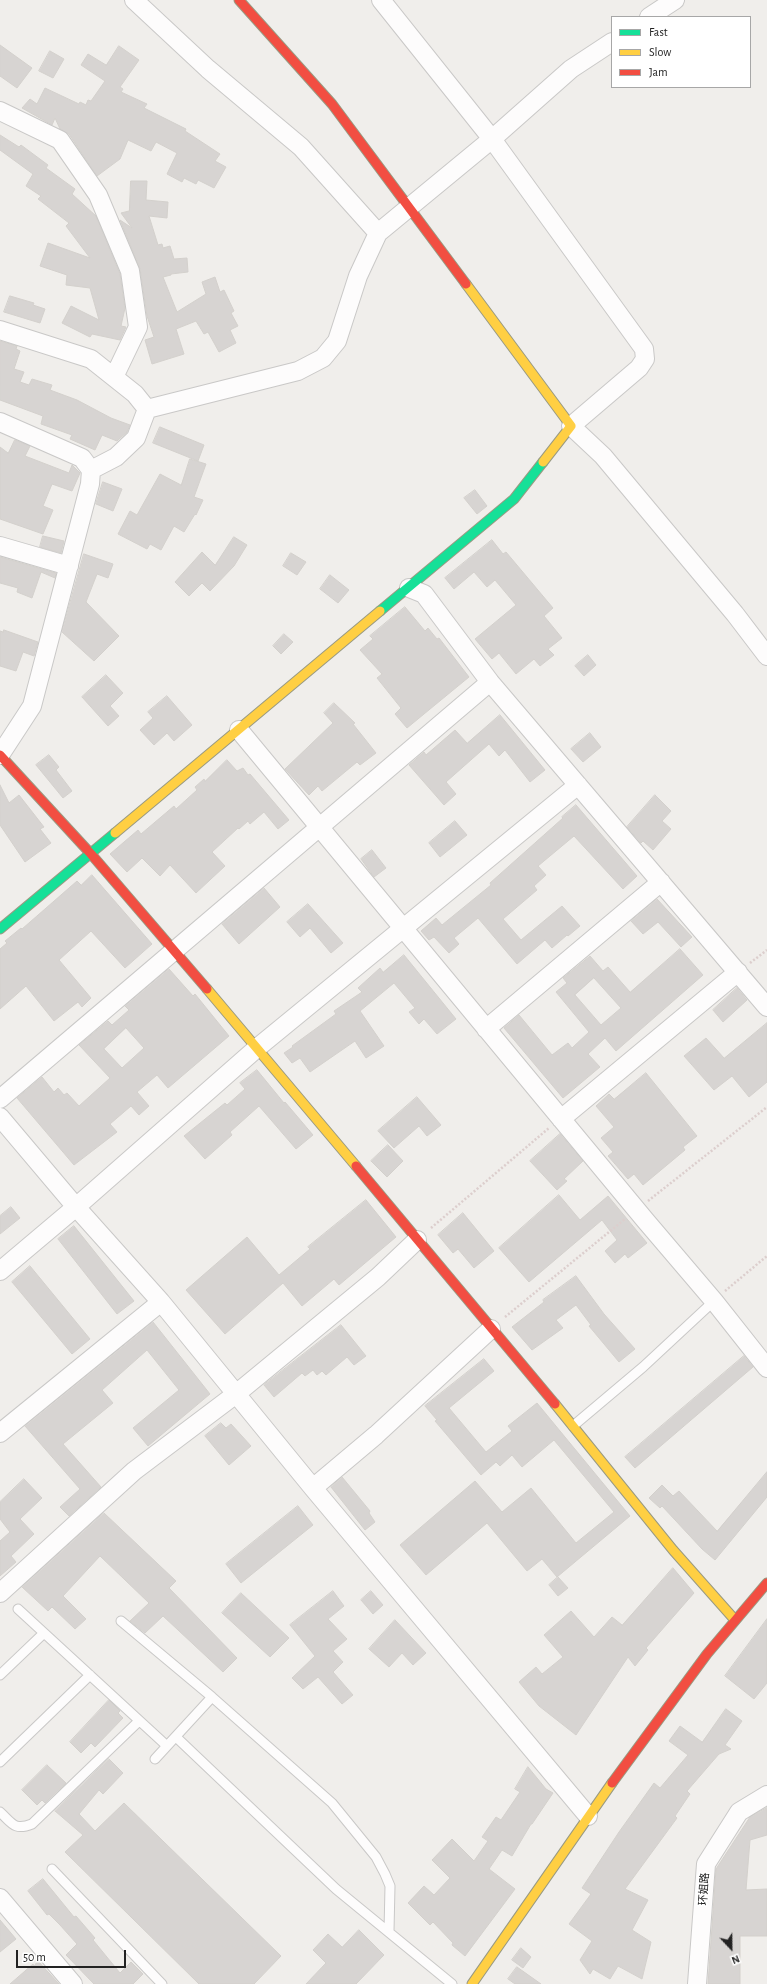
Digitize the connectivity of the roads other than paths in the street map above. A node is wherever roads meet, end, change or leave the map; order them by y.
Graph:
1 (134, 0) edge
2 (239, 0) edge
3 (381, 0) edge
4 (675, 0) edge
5 (651, 16) edge
6 (611, 43) edge
7 (0, 111) edge
8 (492, 139) junction
9 (410, 207) junction
10 (378, 233) junction
11 (0, 330) edge
12 (114, 377) junction
13 (147, 409) junction
14 (0, 422) edge
15 (571, 426) junction
16 (91, 470) junction
17 (0, 546) edge
18 (69, 566) junction
19 (409, 588) junction
20 (767, 656) edge
21 (490, 682) junction
22 (239, 730) junction
23 (0, 755) edge
24 (578, 785) junction
25 (320, 827) junction
26 (91, 854) junction
27 (661, 882) junction
28 (403, 928) junction
29 (0, 929) edge
30 (174, 951) junction
31 (738, 972) junction
32 (767, 1007) edge
33 (486, 1029) junction
34 (257, 1048) junction
35 (0, 1099) edge
36 (0, 1117) edge
37 (560, 1118) junction
38 (76, 1207) junction
39 (417, 1240) junction
40 (0, 1271) edge
41 (714, 1301) junction
42 (161, 1302) junction
43 (490, 1329) junction
44 (767, 1368) edge
45 (236, 1394) junction
46 (573, 1426) junction
47 (0, 1433) edge
48 (313, 1488) junction
49 (767, 1583) edge
50 (0, 1593) edge
51 (18, 1609) dead end
52 (735, 1620) junction
53 (121, 1621) dead end
54 (44, 1633) junction
55 (0, 1675) edge
56 (90, 1675) junction
57 (212, 1697) junction
58 (139, 1721) junction
59 (176, 1737) junction
60 (166, 1746) junction
61 (155, 1758) dead end
62 (0, 1762) edge
63 (767, 1795) edge
64 (0, 1812) edge
65 (588, 1816) junction
66 (52, 1869) dead end
67 (0, 1898) edge
68 (389, 1931) junction
69 (73, 1984) edge
70 (162, 1984) edge
71 (452, 1984) edge
72 (472, 1984) edge
73 (697, 1984) edge

1 - 10 street
2 - 9 main road
3 - 8 street
4 - 5 street
6 - 8 street
7 - 12 street
8 - 9 street
8 - 15 street
9 - 10 street
9 - 15 main road
10 - 13 street
11 - 12 street
12 - 13 street
13 - 16 street
14 - 16 street
15 - 19 main road
15 - 20 street
16 - 18 street
17 - 18 street
18 - 23 street
19 - 21 street
19 - 22 main road
21 - 24 street
21 - 25 street
22 - 25 street
22 - 26 main road
23 - 26 main road
24 - 27 street
24 - 28 street
25 - 28 street
25 - 30 street
26 - 29 main road
26 - 30 main road
27 - 31 street
27 - 33 street
28 - 33 street
28 - 34 street
30 - 34 main road
30 - 35 street
31 - 32 street
31 - 37 street
33 - 37 street
34 - 38 street
34 - 39 main road
36 - 38 street
37 - 41 street
38 - 40 street
38 - 42 street
39 - 43 main road
39 - 45 street
41 - 44 street
41 - 46 lane
42 - 45 street
42 - 47 street
43 - 46 main road
43 - 48 street
45 - 48 street
45 - 50 street
46 - 52 main road
48 - 65 street
49 - 52 main road
51 - 54 lane
52 - 65 main road
53 - 57 lane
54 - 55 lane
54 - 56 lane
56 - 58 lane
56 - 62 lane
57 - 59 lane
57 - 68 lane
58 - 60 lane
58 - 64 lane
59 - 60 lane
59 - 68 lane
60 - 61 lane
63 - 73 street, 环姐路
65 - 72 main road
66 - 70 lane
67 - 69 street
68 - 71 lane

